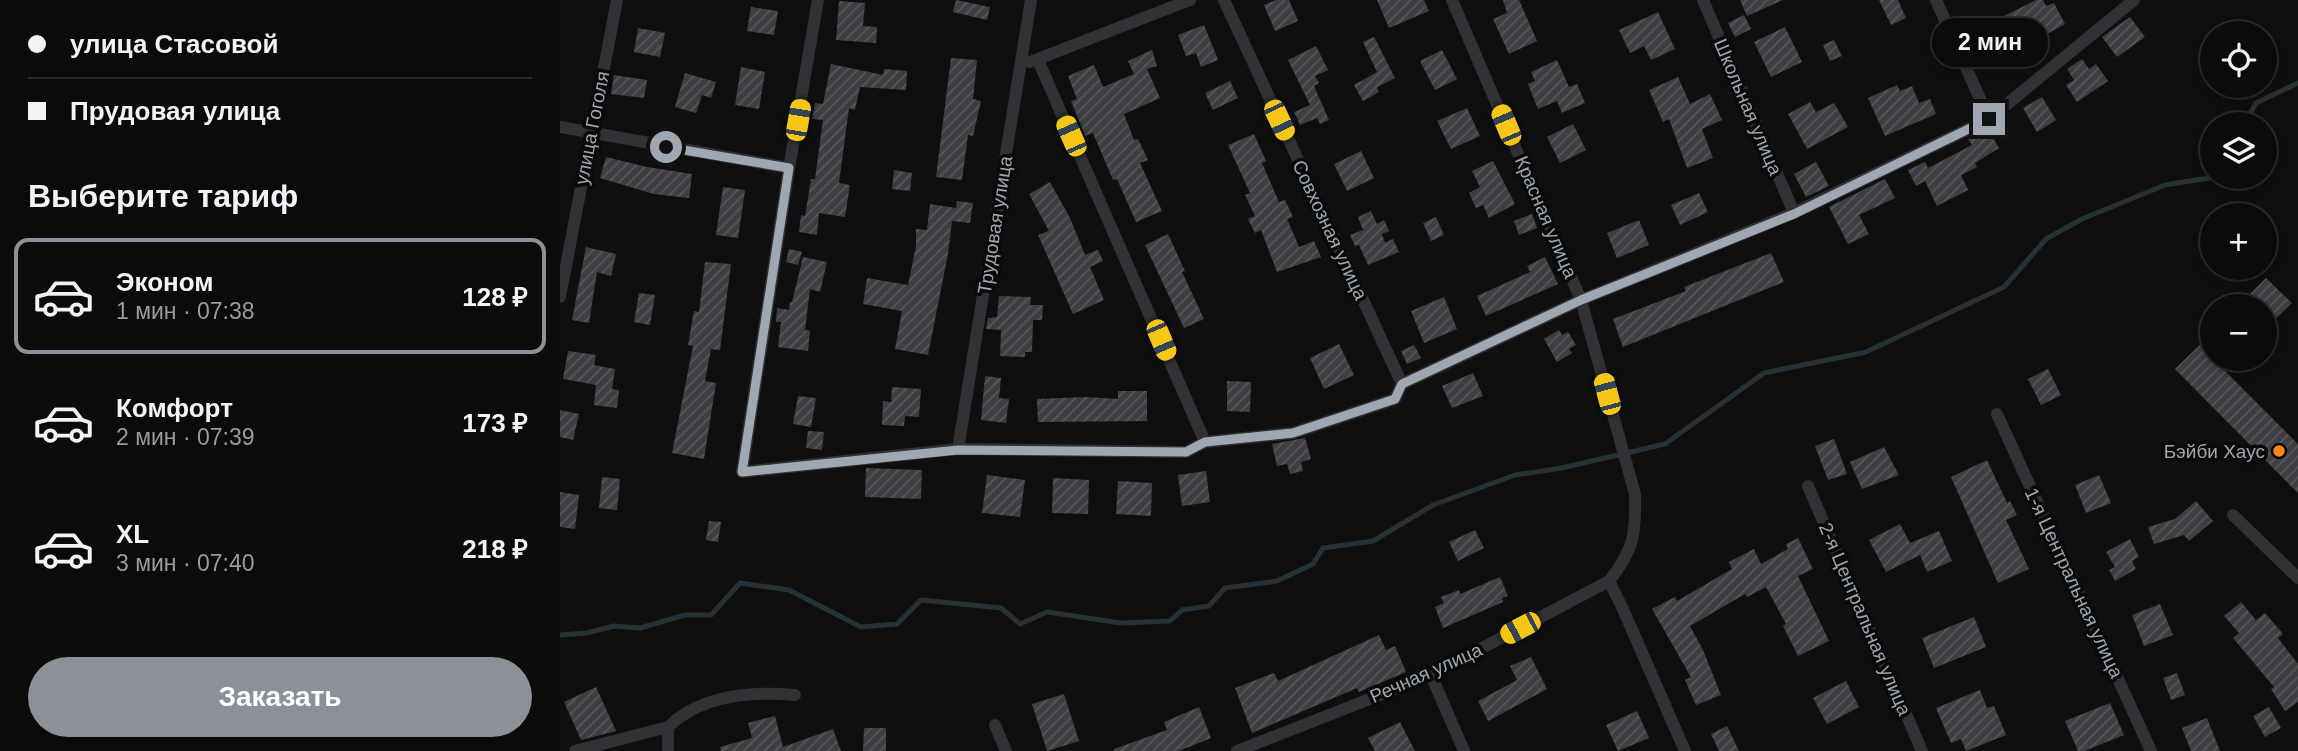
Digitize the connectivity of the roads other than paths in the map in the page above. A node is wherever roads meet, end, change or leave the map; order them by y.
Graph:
1 (617, 0) edge
2 (818, 0) edge
3 (1031, 0) edge
4 (1190, 0) edge
5 (1223, 0) edge
6 (1452, 0) edge
7 (1703, 0) edge
8 (1936, 0) edge
9 (2134, 0) edge
10 (1038, 60) junction
11 (1020, 66) junction
12 (1989, 119) junction
13 (560, 127) edge
14 (591, 134) junction
15 (789, 168) junction
16 (1794, 214) junction
17 (560, 297) edge
18 (1581, 300) junction
19 (1402, 384) junction
20 (1997, 414) dead end
21 (1205, 442) junction
22 (958, 450) junction
23 (1808, 486) dead end
24 (2233, 515) dead end
25 (2298, 578) edge
26 (1609, 581) junction
27 (1431, 675) junction
28 (795, 695) dead end
29 (995, 725) dead end
30 (668, 727) junction
31 (1240, 750) edge
32 (575, 751) edge
33 (668, 751) edge
34 (1006, 751) edge
35 (1465, 751) edge
36 (1685, 751) edge
37 (1922, 751) edge
38 (2151, 751) edge

1 - 14 street, улица Гоголя
2 - 15 street
3 - 11 street, Трудовая улица
4 - 10 street
5 - 19 street, Совхозная улица
6 - 18 street, Красная улица
7 - 16 street, Школьная улица
8 - 12 street
9 - 12 street
10 - 11 street
10 - 21 street
11 - 22 street, Трудовая улица
12 - 16 street
13 - 14 street
14 - 15 street
14 - 17 street, улица Гоголя
15 - 22 street
16 - 18 street
18 - 19 street
18 - 26 street, Красная улица
19 - 21 street
20 - 38 street, 1-я Центральная улица
21 - 22 street
23 - 37 street, 2-я Центральная улица
24 - 25 street
26 - 27 street, Речная улица
26 - 36 street
27 - 31 street, Речная улица
27 - 35 street
28 - 30 street
29 - 34 street
30 - 32 street
30 - 33 street

